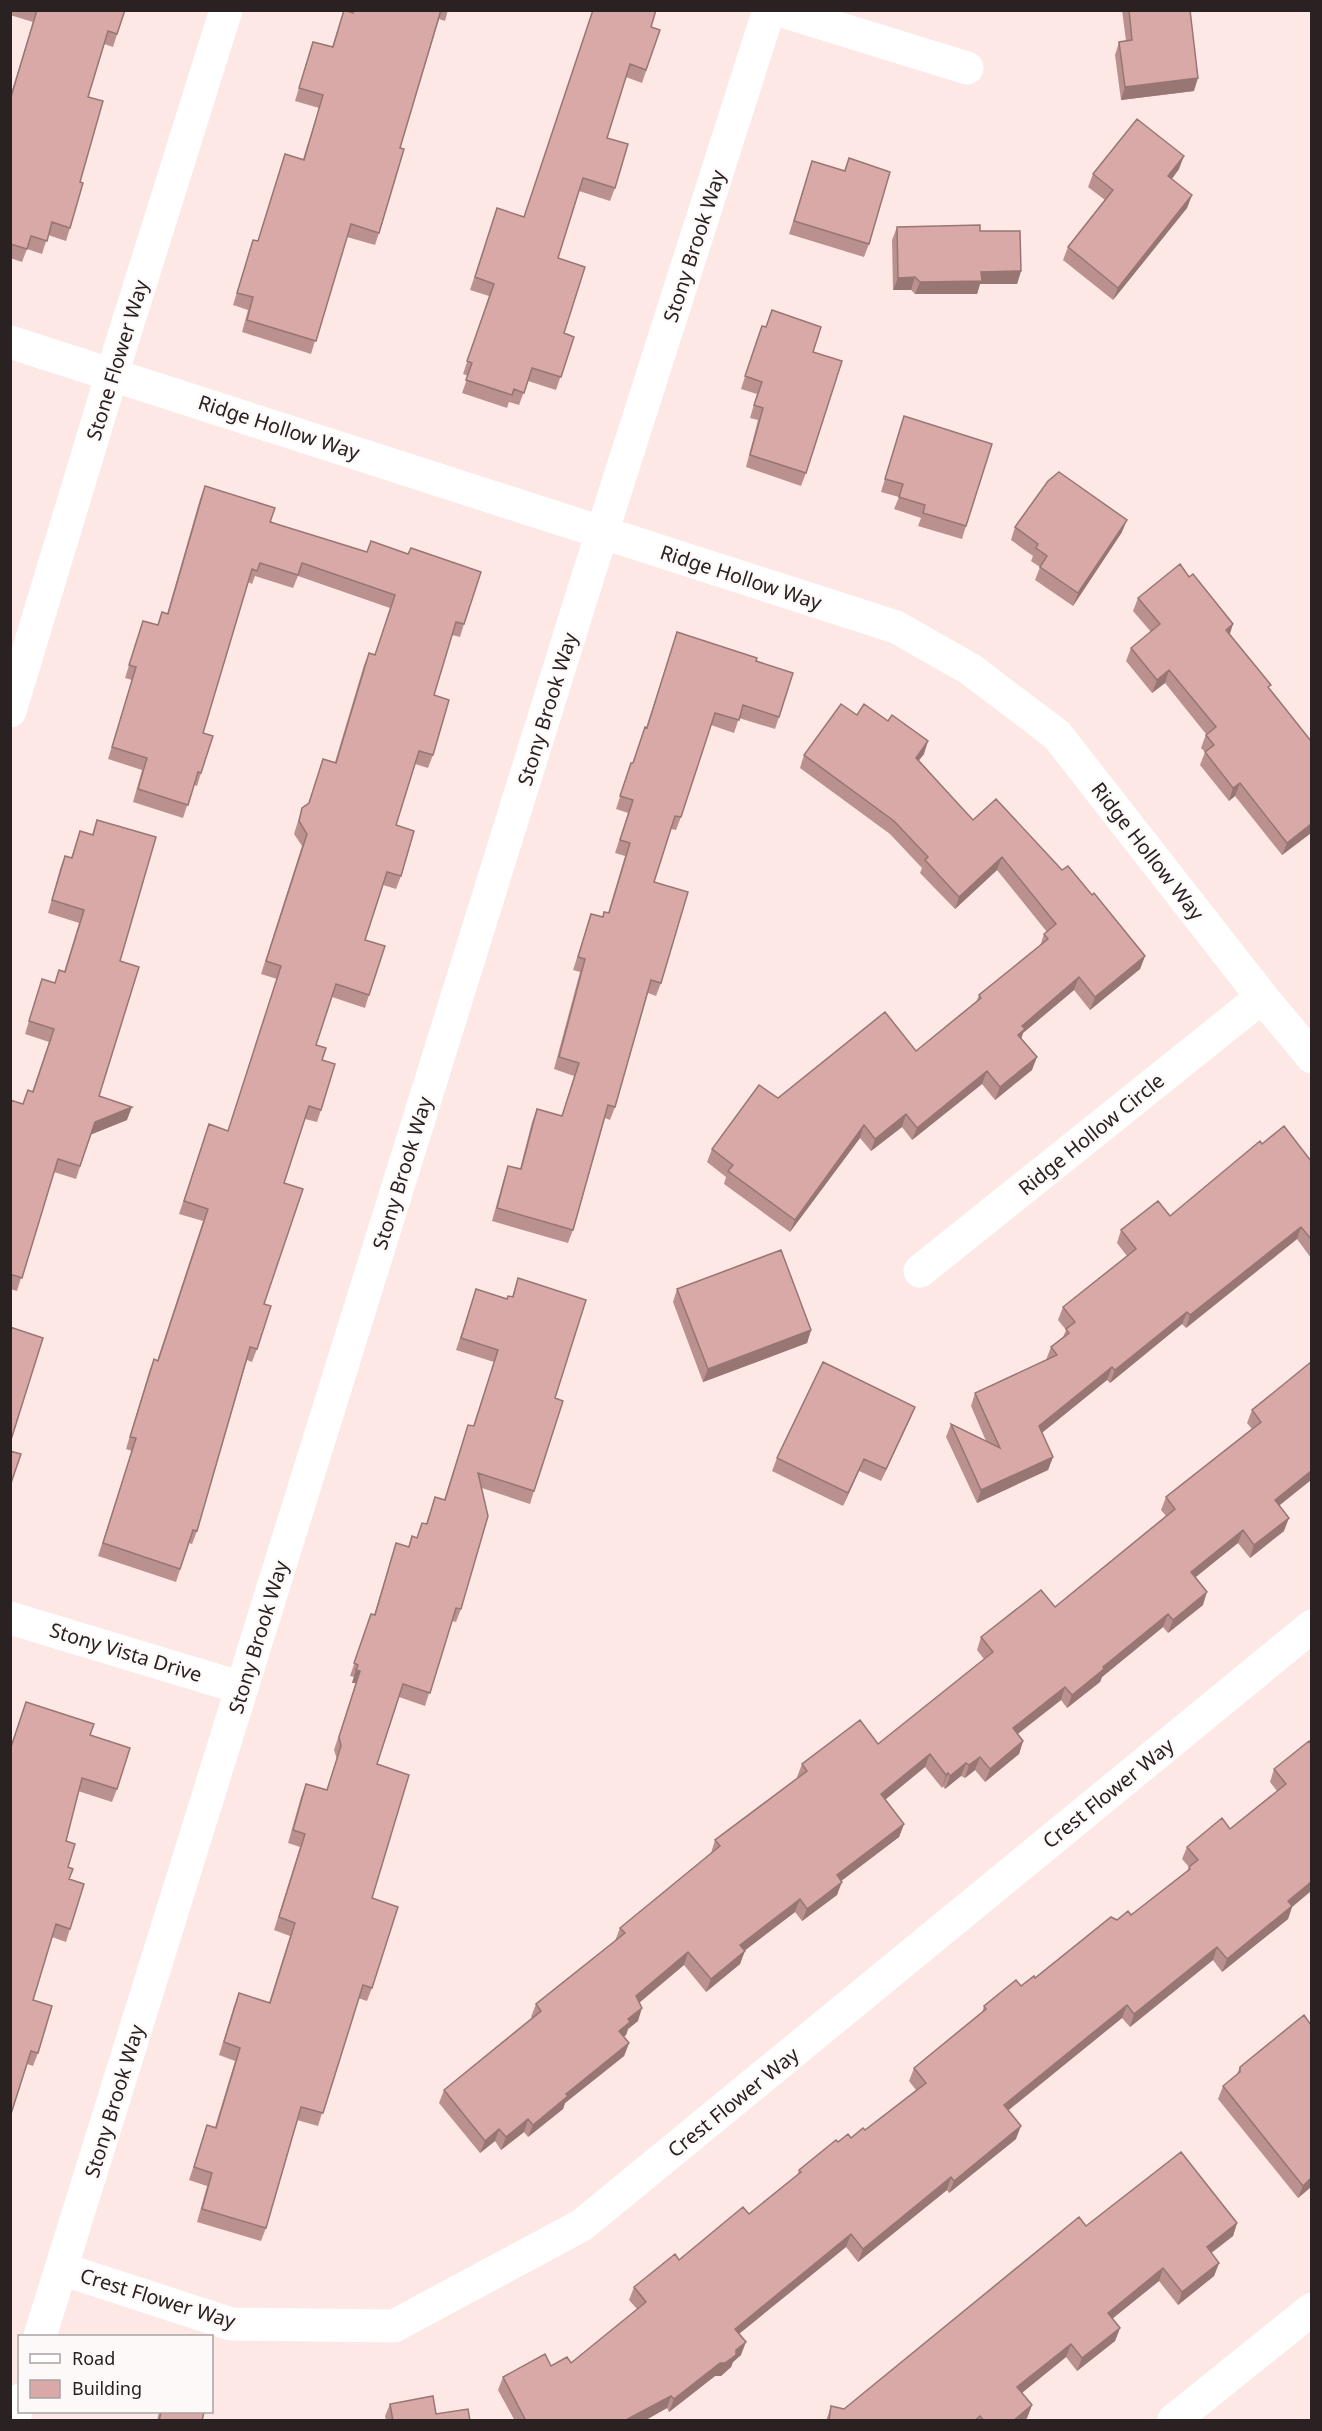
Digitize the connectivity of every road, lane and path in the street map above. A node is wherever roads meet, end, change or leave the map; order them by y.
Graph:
1 (226, 10) edge
2 (769, 10) edge
3 (779, 10) edge
4 (967, 68) dead end
5 (10, 342) edge
6 (112, 374) junction
7 (603, 532) junction
8 (10, 711) edge
9 (1262, 997) junction
10 (1311, 1057) edge
11 (920, 1272) dead end
12 (10, 1618) edge
13 (1311, 1626) edge
14 (242, 1688) junction
15 (62, 2269) junction
16 (1311, 2309) edge
17 (41, 2335) edge
18 (18, 2406) edge
19 (13, 2421) edge
20 (1174, 2421) edge

1 - 6 street, Stone Flower Way
2 - 7 street, Stony Brook Way
3 - 4 street
5 - 6 street, Ridge Hollow Way
6 - 7 street, Ridge Hollow Way
6 - 8 street, Stone Flower Way
7 - 9 street, Ridge Hollow Way
7 - 14 street, Stony Brook Way
9 - 10 street, Ridge Hollow Way
9 - 11 street, Ridge Hollow Circle
12 - 14 street, Stony Vista Drive
13 - 15 street, Crest Flower Way
14 - 15 street, Stony Brook Way
15 - 17 street, Stony Brook Way
16 - 20 street
18 - 19 street

